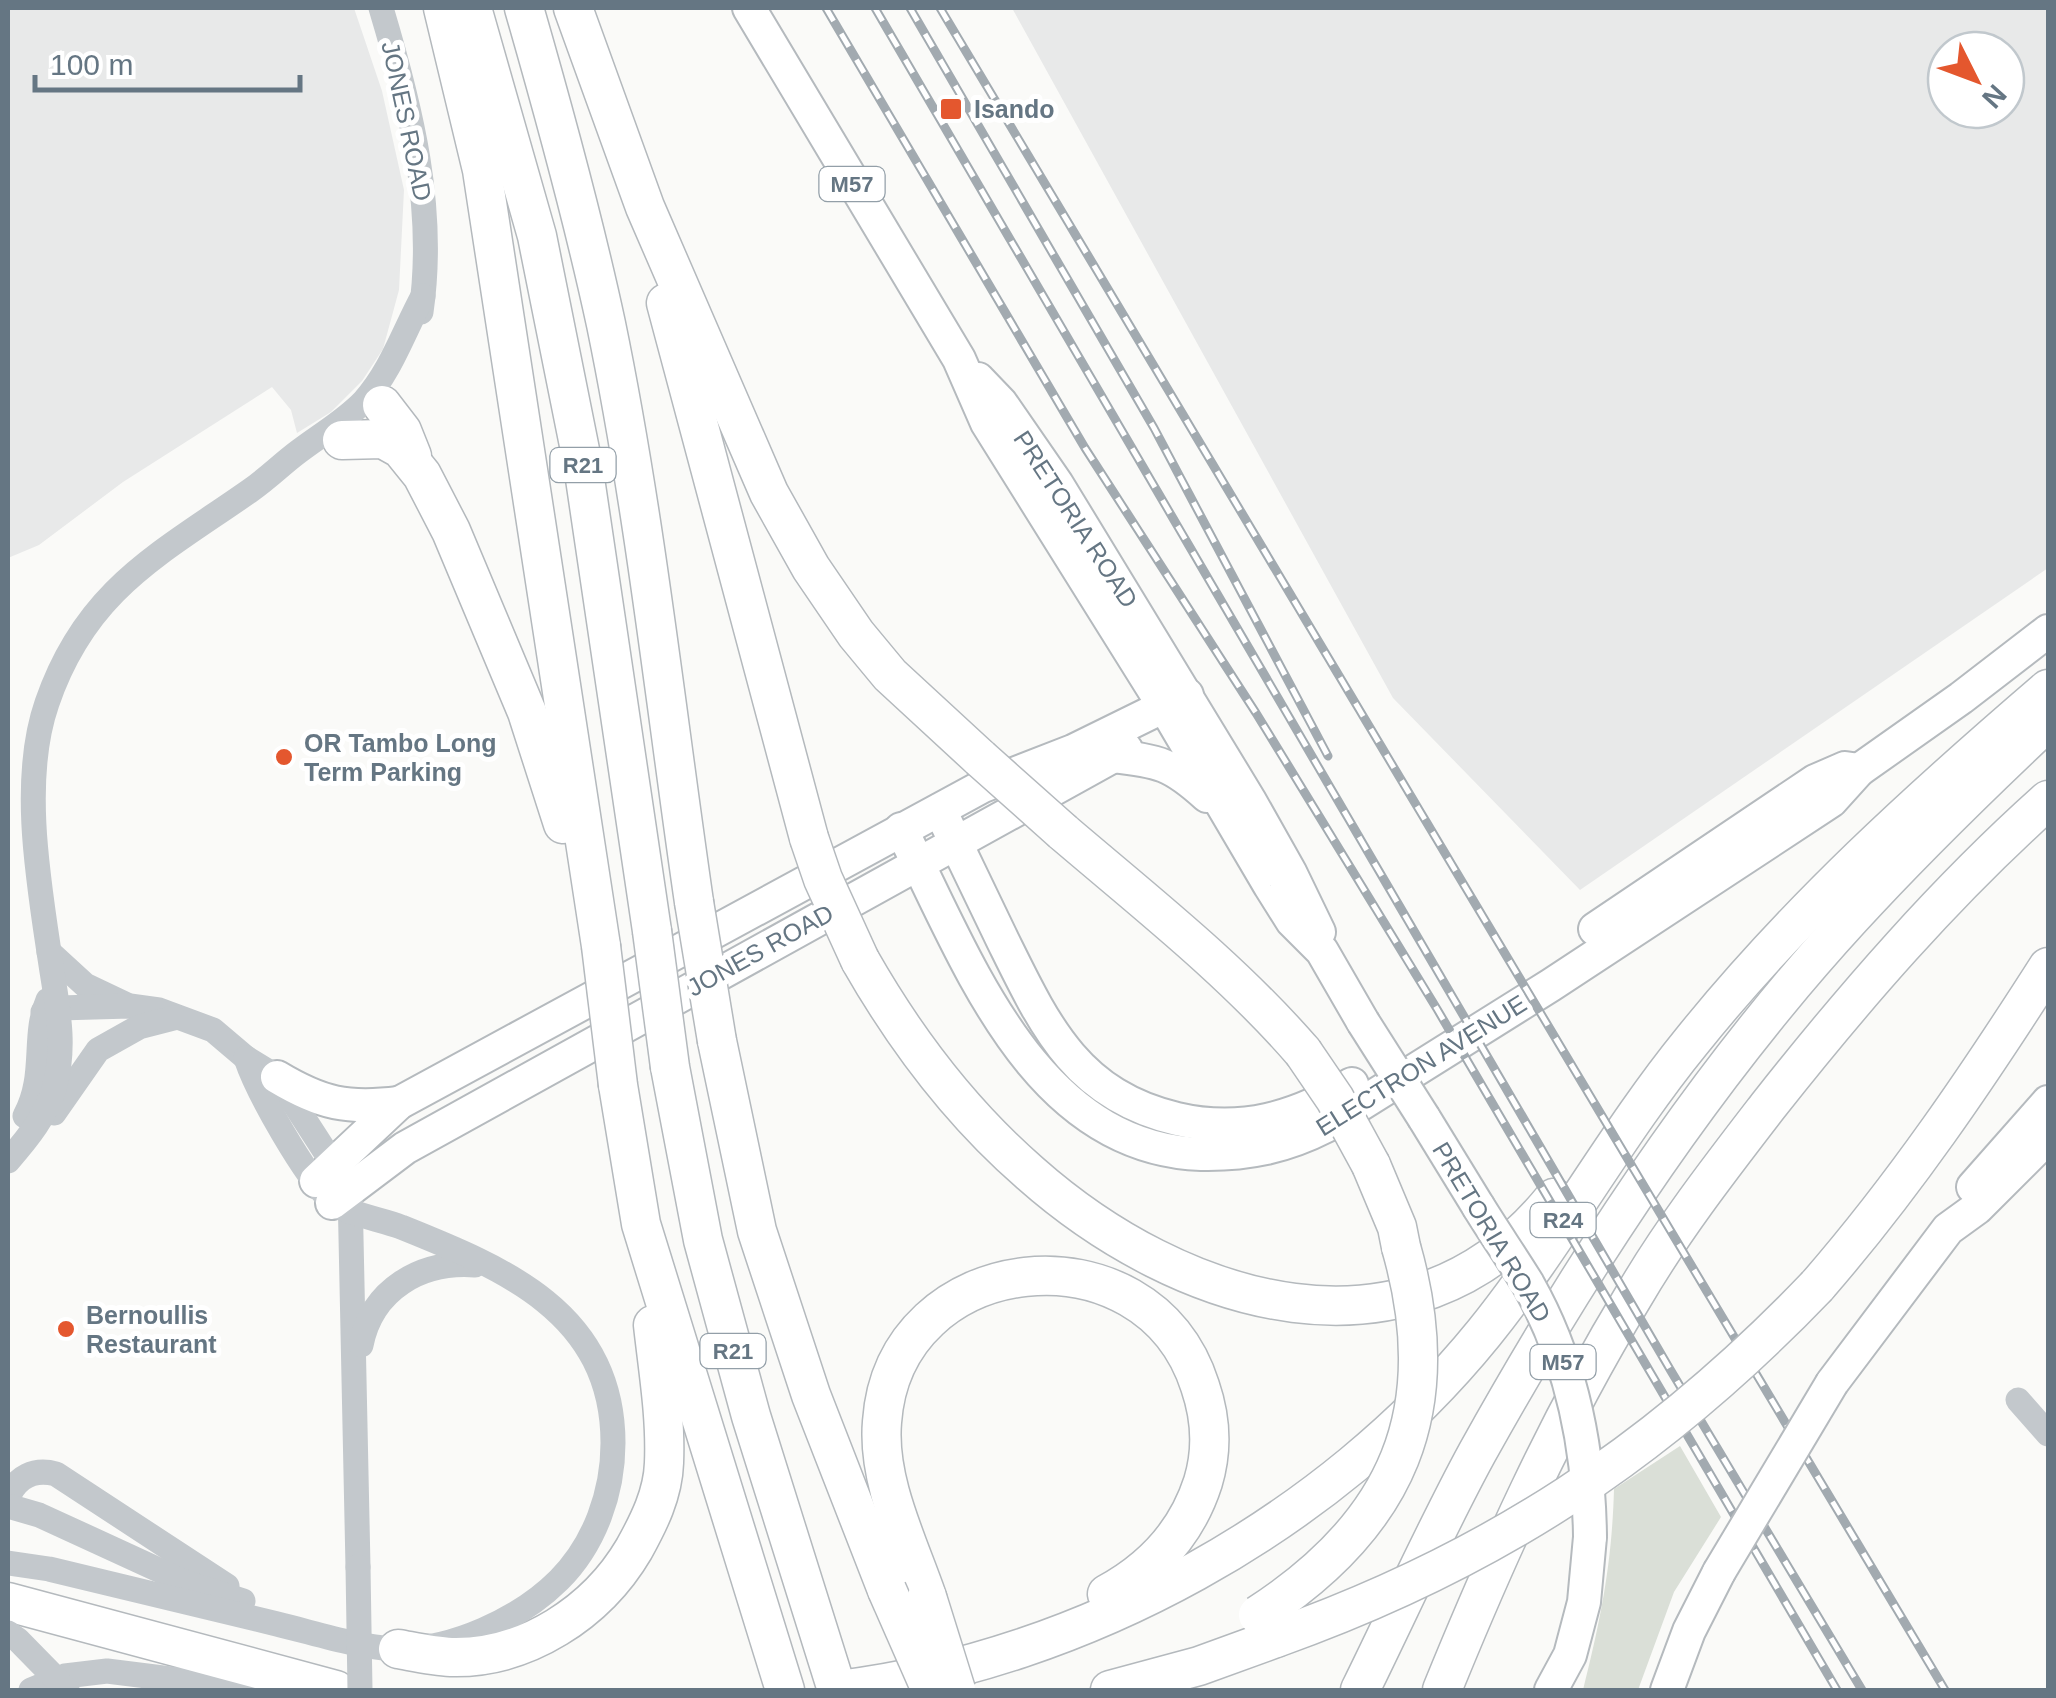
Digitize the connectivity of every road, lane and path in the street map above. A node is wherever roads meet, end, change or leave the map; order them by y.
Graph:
1 (382, 8) edge
2 (444, 8) edge
3 (472, 8) edge
4 (524, 8) edge
5 (573, 8) edge
6 (750, 8) edge
7 (645, 208) junction
8 (423, 296) junction
9 (382, 405) junction
10 (342, 440) junction
11 (414, 463) junction
12 (256, 487) junction
13 (2048, 631) edge
14 (2048, 689) edge
15 (1180, 708) junction
16 (2048, 720) edge
17 (1114, 756) junction
18 (1858, 770) junction
19 (2048, 800) edge
20 (940, 810) junction
21 (1225, 814) junction
22 (1008, 815) junction
23 (902, 829) junction
24 (956, 844) junction
25 (919, 863) junction
26 (980, 892) junction
27 (862, 893) junction
28 (598, 929) junction
29 (956, 938) junction
30 (48, 952) junction
31 (1322, 952) junction
32 (1754, 965) junction
33 (2048, 966) edge
34 (52, 1002) junction
35 (130, 1006) junction
36 (179, 1016) junction
37 (246, 1058) junction
38 (277, 1078) junction
39 (399, 1102) junction
40 (2048, 1102) edge
41 (24, 1120) edge
42 (2048, 1137) edge
43 (8, 1144) edge
44 (8, 1160) edge
45 (337, 1190) junction
46 (641, 1224) junction
47 (1948, 1229) junction
48 (490, 1266) junction
49 (355, 1372) junction
50 (2018, 1400) dead end
51 (2048, 1434) edge
52 (8, 1497) edge
53 (8, 1506) edge
54 (8, 1561) edge
55 (8, 1602) edge
56 (251, 1604) junction
57 (1267, 1627) junction
58 (314, 1633) junction
59 (8, 1634) edge
60 (398, 1649) junction
61 (1006, 1653) junction
62 (1570, 1656) junction
63 (313, 1688) edge
64 (31, 1690) edge
65 (67, 1690) edge
66 (258, 1690) edge
67 (360, 1690) edge
68 (785, 1690) edge
69 (838, 1690) edge
70 (931, 1690) edge
71 (956, 1690) edge
72 (1108, 1690) edge
73 (1360, 1690) edge
74 (1442, 1690) edge
75 (1551, 1690) edge
76 (1569, 1690) edge
77 (1667, 1690) edge

1 - 8 street, JONES ROAD
2 - 28 highway
3 - 69 highway, R21, bridge
4 - 70 highway, R21, bridge
5 - 7 highway
6 - 15 main road, PRETORIA ROAD / M57
7 - 32 highway, bridge
7 - 57 highway, bridge
8 - 9 street, JONES ROAD
8 - 12 street, JONES ROAD
9 - 10 street, JONES ROAD
9 - 11 highway
10 - 11 highway
10 - 12 street, JONES ROAD
11 - 28 highway
12 - 30 street, JONES ROAD
13 - 18 main road, ELECTRON AVENUE
14 - 32 highway, R24
15 - 17 main road, JONES ROAD
15 - 20 main road, JONES ROAD
15 - 21 main road, PRETORIA ROAD / M57
15 - 31 main road, PRETORIA ROAD / M57
16 - 73 highway
17 - 21 main road
17 - 22 main road, JONES ROAD
18 - 26 main road, ELECTRON AVENUE
18 - 29 main road, ELECTRON AVENUE
19 - 74 highway
20 - 23 main road, JONES ROAD
20 - 24 main road, ELECTRON AVENUE
21 - 31 main road, PRETORIA ROAD / M57
22 - 24 main road, JONES ROAD
22 - 26 main road
23 - 25 main road, ELECTRON AVENUE
23 - 39 main road, JONES ROAD
24 - 25 main road, JONES ROAD
24 - 26 main road, ELECTRON AVENUE
25 - 27 main road, JONES ROAD
25 - 29 main road, ELECTRON AVENUE
27 - 29 main road
27 - 45 main road, JONES ROAD
28 - 46 highway, bridge
30 - 34 street, JONES ROAD
30 - 35 street
31 - 62 main road, PRETORIA ROAD / M57, bridge
32 - 61 highway, R24
33 - 57 highway, bridge
34 - 35 street
34 - 41 street, JONES ROAD
35 - 36 street
36 - 37 street
36 - 41 street
37 - 38 street
37 - 45 street
38 - 39 main road
38 - 45 street
39 - 45 main road
40 - 47 main road
41 - 43 street
41 - 44 street
42 - 47 main road
45 - 48 street
45 - 49 street
46 - 60 highway
46 - 68 highway
47 - 77 main road, bridge
48 - 49 street
48 - 60 street
49 - 67 street, bridge
50 - 51 street
52 - 56 street
53 - 56 street
54 - 58 street
55 - 63 highway
56 - 58 street
57 - 72 highway
58 - 60 street
59 - 65 street, bridge
61 - 69 highway, R24
61 - 71 highway, bridge
62 - 75 main road, PRETORIA ROAD / M57
62 - 76 main road, PRETORIA ROAD / M57
64 - 66 street

